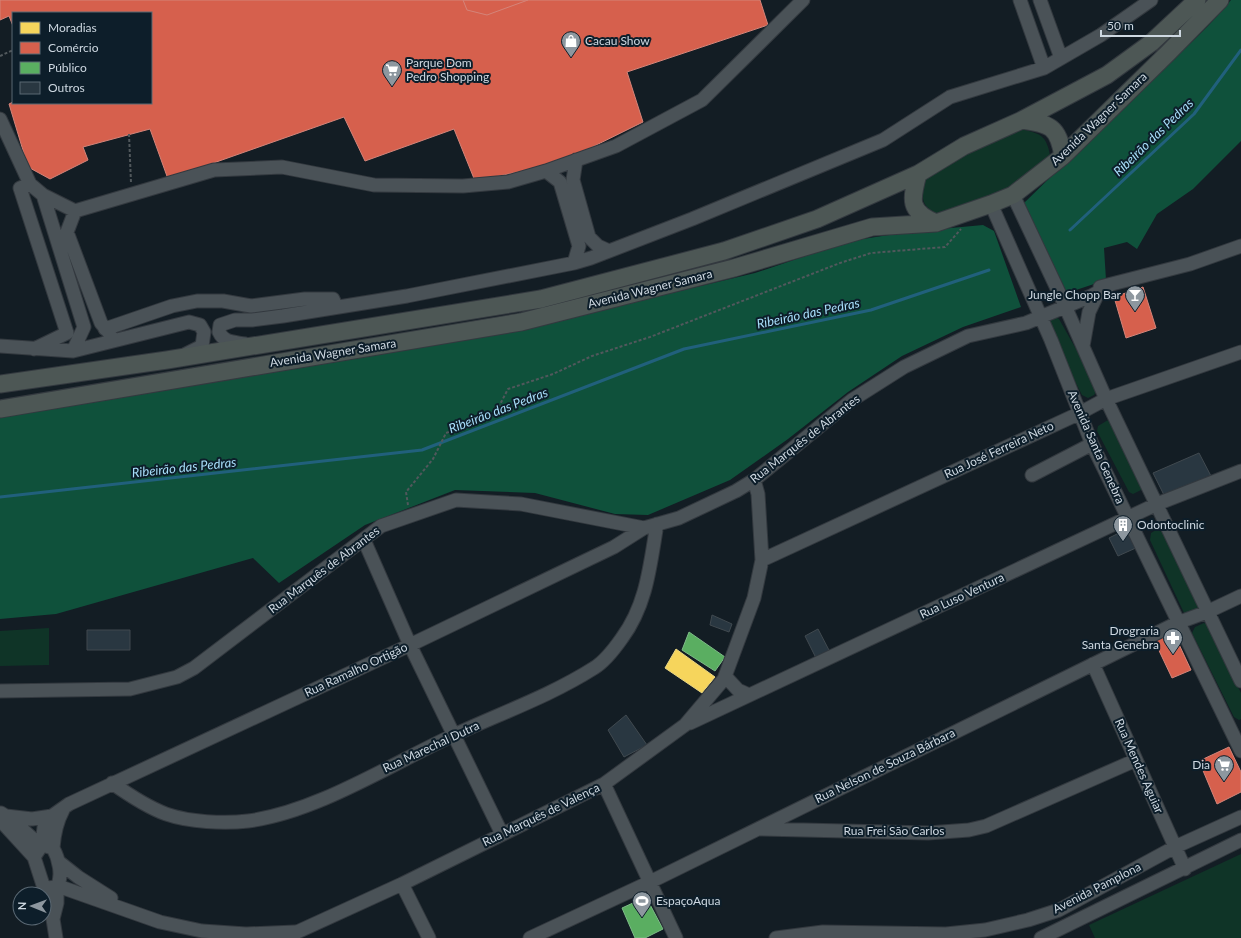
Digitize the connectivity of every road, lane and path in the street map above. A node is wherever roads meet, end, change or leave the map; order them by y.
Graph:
1 (803, 0) edge
2 (1020, 0) edge
3 (1040, 0) edge
4 (1151, 0) edge
5 (1197, 0) edge
6 (1220, 0) edge
7 (12, 50) edge
8 (0, 56) edge
9 (1061, 58) junction
10 (1044, 68) junction
11 (0, 119) edge
12 (1022, 120) junction
13 (129, 134) dead end
14 (1063, 156) junction
15 (576, 160) junction
16 (546, 171) junction
17 (918, 174) junction
18 (25, 186) junction
19 (43, 195) junction
20 (131, 195) junction
21 (1013, 195) junction
22 (991, 204) junction
23 (75, 211) junction
24 (966, 212) junction
25 (936, 223) junction
26 (1241, 246) edge
27 (609, 251) junction
28 (574, 263) junction
29 (1104, 289) junction
30 (335, 303) junction
31 (1064, 303) junction
32 (172, 306) junction
33 (1039, 313) junction
34 (1017, 324) junction
35 (178, 325) junction
36 (104, 329) junction
37 (119, 340) junction
38 (1051, 340) junction
39 (0, 346) edge
40 (256, 346) junction
41 (1083, 346) junction
42 (32, 350) junction
43 (73, 351) junction
44 (1241, 352) edge
45 (167, 360) junction
46 (0, 384) edge
47 (1106, 399) junction
48 (0, 409) edge
49 (1078, 414) junction
50 (1092, 444) junction
51 (1241, 471) edge
52 (1032, 475) dead end
53 (754, 480) junction
54 (1157, 504) junction
55 (409, 516) junction
56 (1128, 518) junction
57 (657, 524) junction
58 (644, 528) junction
59 (364, 540) junction
60 (762, 560) junction
61 (1241, 596) edge
62 (1207, 612) junction
63 (1177, 623) junction
64 (410, 645) junction
65 (1093, 664) junction
66 (725, 676) junction
67 (1241, 681) edge
68 (0, 690) edge
69 (749, 695) junction
70 (685, 725) junction
71 (1236, 729) edge
72 (455, 735) junction
73 (1241, 751) edge
74 (1136, 760) junction
75 (112, 783) junction
76 (604, 784) junction
77 (65, 808) junction
78 (2, 816) edge
79 (52, 816) junction
80 (1241, 817) edge
81 (757, 829) junction
82 (502, 834) junction
83 (1241, 840) edge
84 (1175, 847) junction
85 (43, 849) junction
86 (59, 862) junction
87 (1185, 869) junction
88 (650, 882) junction
89 (402, 884) junction
90 (44, 885) junction
91 (58, 886) junction
92 (1059, 910) junction
93 (133, 912) junction
94 (53, 919) junction
95 (299, 932) junction
96 (1068, 932) edge
97 (549, 934) edge
98 (903, 936) edge
99 (946, 936) edge
100 (56, 938) edge
101 (284, 938) edge
102 (429, 938) edge
103 (530, 938) edge
104 (676, 938) edge
105 (776, 938) edge
106 (1041, 938) edge

1 - 15 street
2 - 10 street
3 - 9 street
4 - 9 street
5 - 12 main road, Avenida Wagner Samara
6 - 14 main road, Avenida Wagner Samara
7 - 8 path
9 - 10 street
10 - 27 street
11 - 18 street
12 - 14 main road
12 - 17 main road, Avenida Wagner Samara
13 - 20 path
14 - 21 main road, Avenida Wagner Samara
15 - 16 street
15 - 27 street
16 - 20 street
16 - 28 street
17 - 25 main road
17 - 40 main road, Avenida Wagner Samara
18 - 19 street
18 - 42 street
19 - 23 street
19 - 43 street
20 - 23 street
21 - 22 main road, Avenida Wagner Samara
21 - 31 street
22 - 24 main road, Avenida Wagner Samara
22 - 33 street, Avenida Santa Genebra
23 - 36 street
24 - 25 main road, Avenida Wagner Samara
24 - 55 path
25 - 48 main road, Avenida Wagner Samara
26 - 29 street, Rua Marquês de Abrantes
27 - 28 street
28 - 30 street
29 - 31 street, Rua Marquês de Abrantes
29 - 41 street
30 - 32 street
30 - 40 street
31 - 33 street, Rua Marquês de Abrantes
31 - 41 street
32 - 35 street
32 - 36 street
33 - 34 street, Rua Marquês de Abrantes
33 - 38 street, Avenida Santa Genebra
34 - 38 street
34 - 53 street, Rua Marquês de Abrantes
35 - 37 street
35 - 45 street
36 - 37 street
37 - 43 street
38 - 49 street, Avenida Santa Genebra
39 - 42 street
40 - 45 main road, Avenida Wagner Samara
41 - 47 street
42 - 43 street
44 - 47 street, Rua José Ferreira Neto
45 - 46 main road, Avenida Wagner Samara
47 - 49 street, Rua José Ferreira Neto
47 - 54 street
49 - 50 street, Avenida Santa Genebra
49 - 60 street, Rua José Ferreira Neto
50 - 52 street
50 - 56 street, Avenida Santa Genebra
51 - 54 street, Rua Luso Ventura
53 - 57 street, Rua Marquês de Abrantes
53 - 60 street, Rua Marquês de Valença
54 - 56 street, Rua Luso Ventura
54 - 62 street
55 - 58 street, Rua Marquês de Abrantes
55 - 59 street, Rua Marquês de Abrantes
56 - 63 street, Avenida Santa Genebra
56 - 69 street, Rua Luso Ventura
57 - 58 street, Rua Marquês de Abrantes
57 - 72 street, Rua Marechal Dutra
58 - 64 street, Rua Ramalho Ortigão
59 - 64 street
59 - 68 street, Rua Marquês de Abrantes
60 - 66 street, Rua Marquês de Valença
61 - 62 street, Rua Nelson de Souza Bárbara
62 - 63 street, Rua Nelson de Souza Bárbara
62 - 67 street
63 - 65 street, Rua Nelson de Souza Bárbara
63 - 71 street, Avenida Santa Genebra
64 - 72 street
64 - 75 street, Rua Ramalho Ortigão
65 - 74 street, Rua Mendes Aguiar
65 - 81 street, Rua Nelson de Souza Bárbara
66 - 69 street
66 - 70 street, Rua Marquês de Valença
69 - 70 street, Rua Luso Ventura
70 - 76 street, Rua Marquês de Valença
71 - 73 street, Avenida Santa Genebra
72 - 75 street, Rua Marechal Dutra
72 - 82 street
74 - 81 street, Rua Frei São Carlos
74 - 84 street, Rua Mendes Aguiar
75 - 77 street, Rua Ramalho Ortigão
76 - 82 street, Rua Marquês de Valença
76 - 88 street
77 - 79 street, Rua Ramalho Ortigão
77 - 85 street
78 - 79 street
78 - 85 street, Rua Marquês de Valença
79 - 85 street
80 - 84 street, Avenida Pamplona
81 - 88 street, Rua Nelson de Souza Bárbara
82 - 89 street, Rua Marquês de Valença
83 - 87 street, Avenida Pamplona
84 - 87 street, Rua Mendes Aguiar
84 - 92 street, Avenida Pamplona
85 - 86 street, Rua Marquês de Valença
85 - 90 street, Rua Marquês de Valença
86 - 91 street, Rua Marquês de Valença
86 - 93 street, Rua Marquês de Valença
87 - 96 street, Avenida Pamplona
88 - 97 street, Rua Nelson de Souza Bárbara
88 - 104 street
89 - 95 street, Rua Marquês de Valença
89 - 102 street
90 - 91 street, Rua Marquês de Valença
90 - 94 street
91 - 93 street, Rua Marquês de Valença
91 - 94 street
92 - 96 street
92 - 99 street, Avenida Pamplona
93 - 95 street, Rua Marquês de Valença
94 - 100 street
95 - 101 street
96 - 106 street, Avenida Pamplona
97 - 103 street, Rua Nelson de Souza Bárbara
98 - 99 street, Avenida Pamplona
98 - 105 street, Avenida Pamplona

